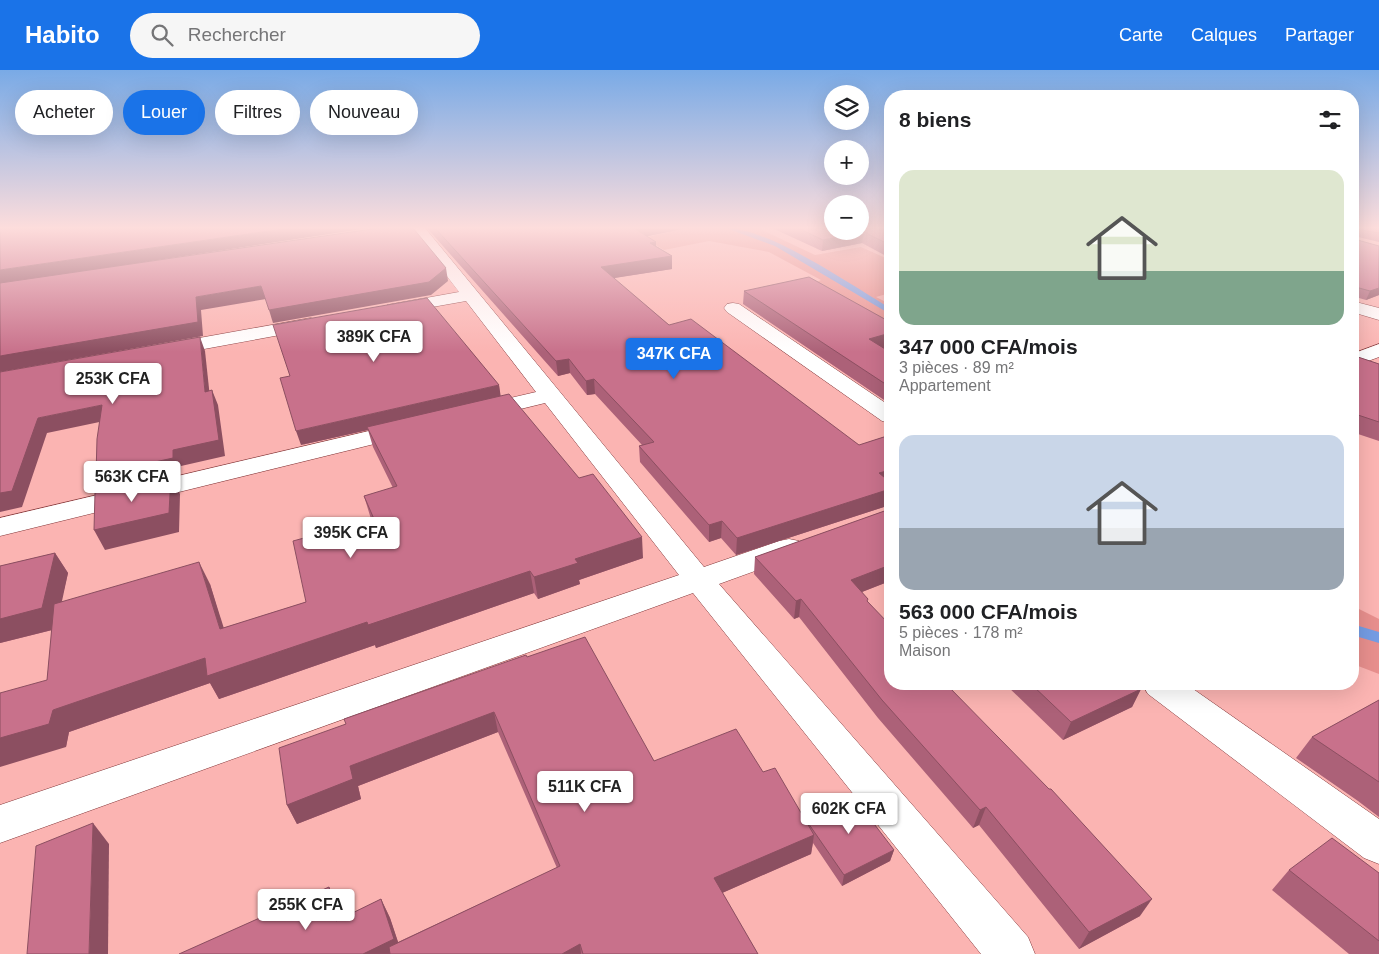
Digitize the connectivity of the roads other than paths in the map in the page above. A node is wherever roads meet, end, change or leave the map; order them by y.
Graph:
1 (447, 269) edge
2 (470, 295) junction
3 (733, 308) dead end
4 (1359, 308) edge
5 (372, 312) edge
6 (1379, 314) edge
7 (333, 320) edge
8 (1379, 350) edge
9 (147, 354) edge
10 (1359, 358) edge
11 (1359, 363) edge
12 (1379, 369) edge
13 (550, 395) junction
14 (884, 412) edge
15 (0, 527) edge
16 (817, 539) edge
17 (698, 579) junction
18 (1168, 690) edge
19 (0, 824) edge
20 (1379, 844) edge
21 (1011, 954) edge

1 - 2 street
2 - 5 street
2 - 13 street
3 - 14 street
4 - 6 street
7 - 9 street
8 - 10 street
11 - 12 street
13 - 15 street
13 - 17 street
16 - 17 street
17 - 19 street
17 - 21 street
18 - 20 street

